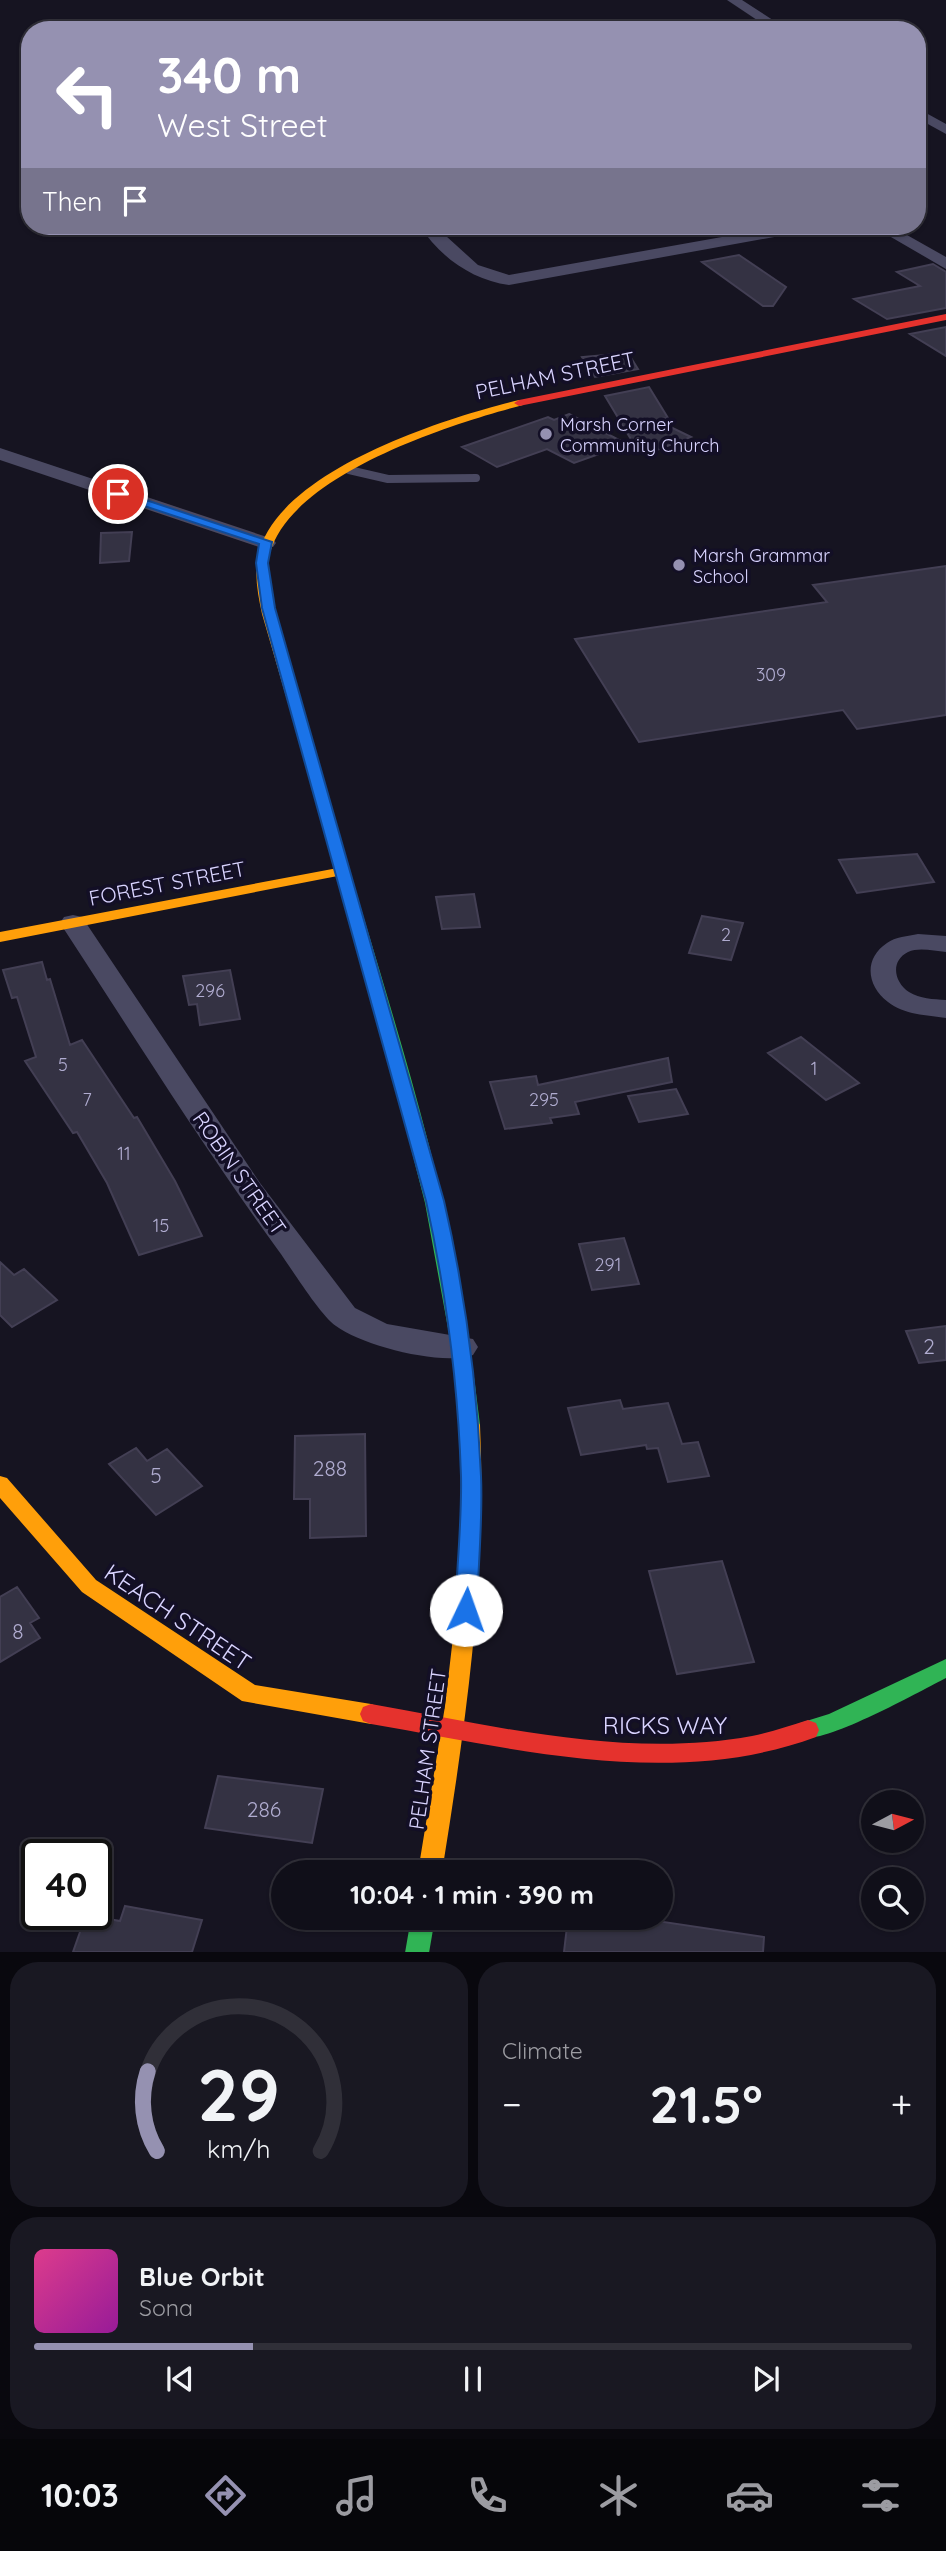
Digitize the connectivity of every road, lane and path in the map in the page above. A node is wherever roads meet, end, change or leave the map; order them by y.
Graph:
1 (733, 0) edge
2 (768, 21) edge
3 (926, 118) edge
4 (946, 130) edge
5 (435, 235) edge
6 (757, 235) edge
7 (896, 235) edge
8 (946, 264) edge
9 (946, 317) edge
10 (0, 454) edge
11 (348, 470) junction
12 (477, 478) dead end
13 (266, 542) junction
14 (343, 871) junction
15 (73, 923) junction
16 (0, 937) edge
17 (946, 944) edge
18 (946, 1009) edge
19 (462, 1347) junction
20 (0, 1484) edge
21 (946, 1668) edge
22 (454, 1728) junction
23 (432, 1860) edge
24 (421, 1930) edge
25 (417, 1952) edge

1 - 2 street
3 - 4 street
5 - 6 street
7 - 8 street
9 - 11 street, PELHAM STREET
10 - 13 street
11 - 12 lane
11 - 13 street, PELHAM STREET
13 - 14 street, PELHAM STREET
14 - 15 street, FOREST STREET
14 - 19 street, PELHAM STREET
15 - 16 street, FOREST STREET
15 - 19 street, ROBIN STREET
17 - 18 street
19 - 22 street, PELHAM STREET
20 - 22 street, KEACH STREET
21 - 22 street, RICKS WAY
22 - 23 street, PELHAM STREET
24 - 25 street

